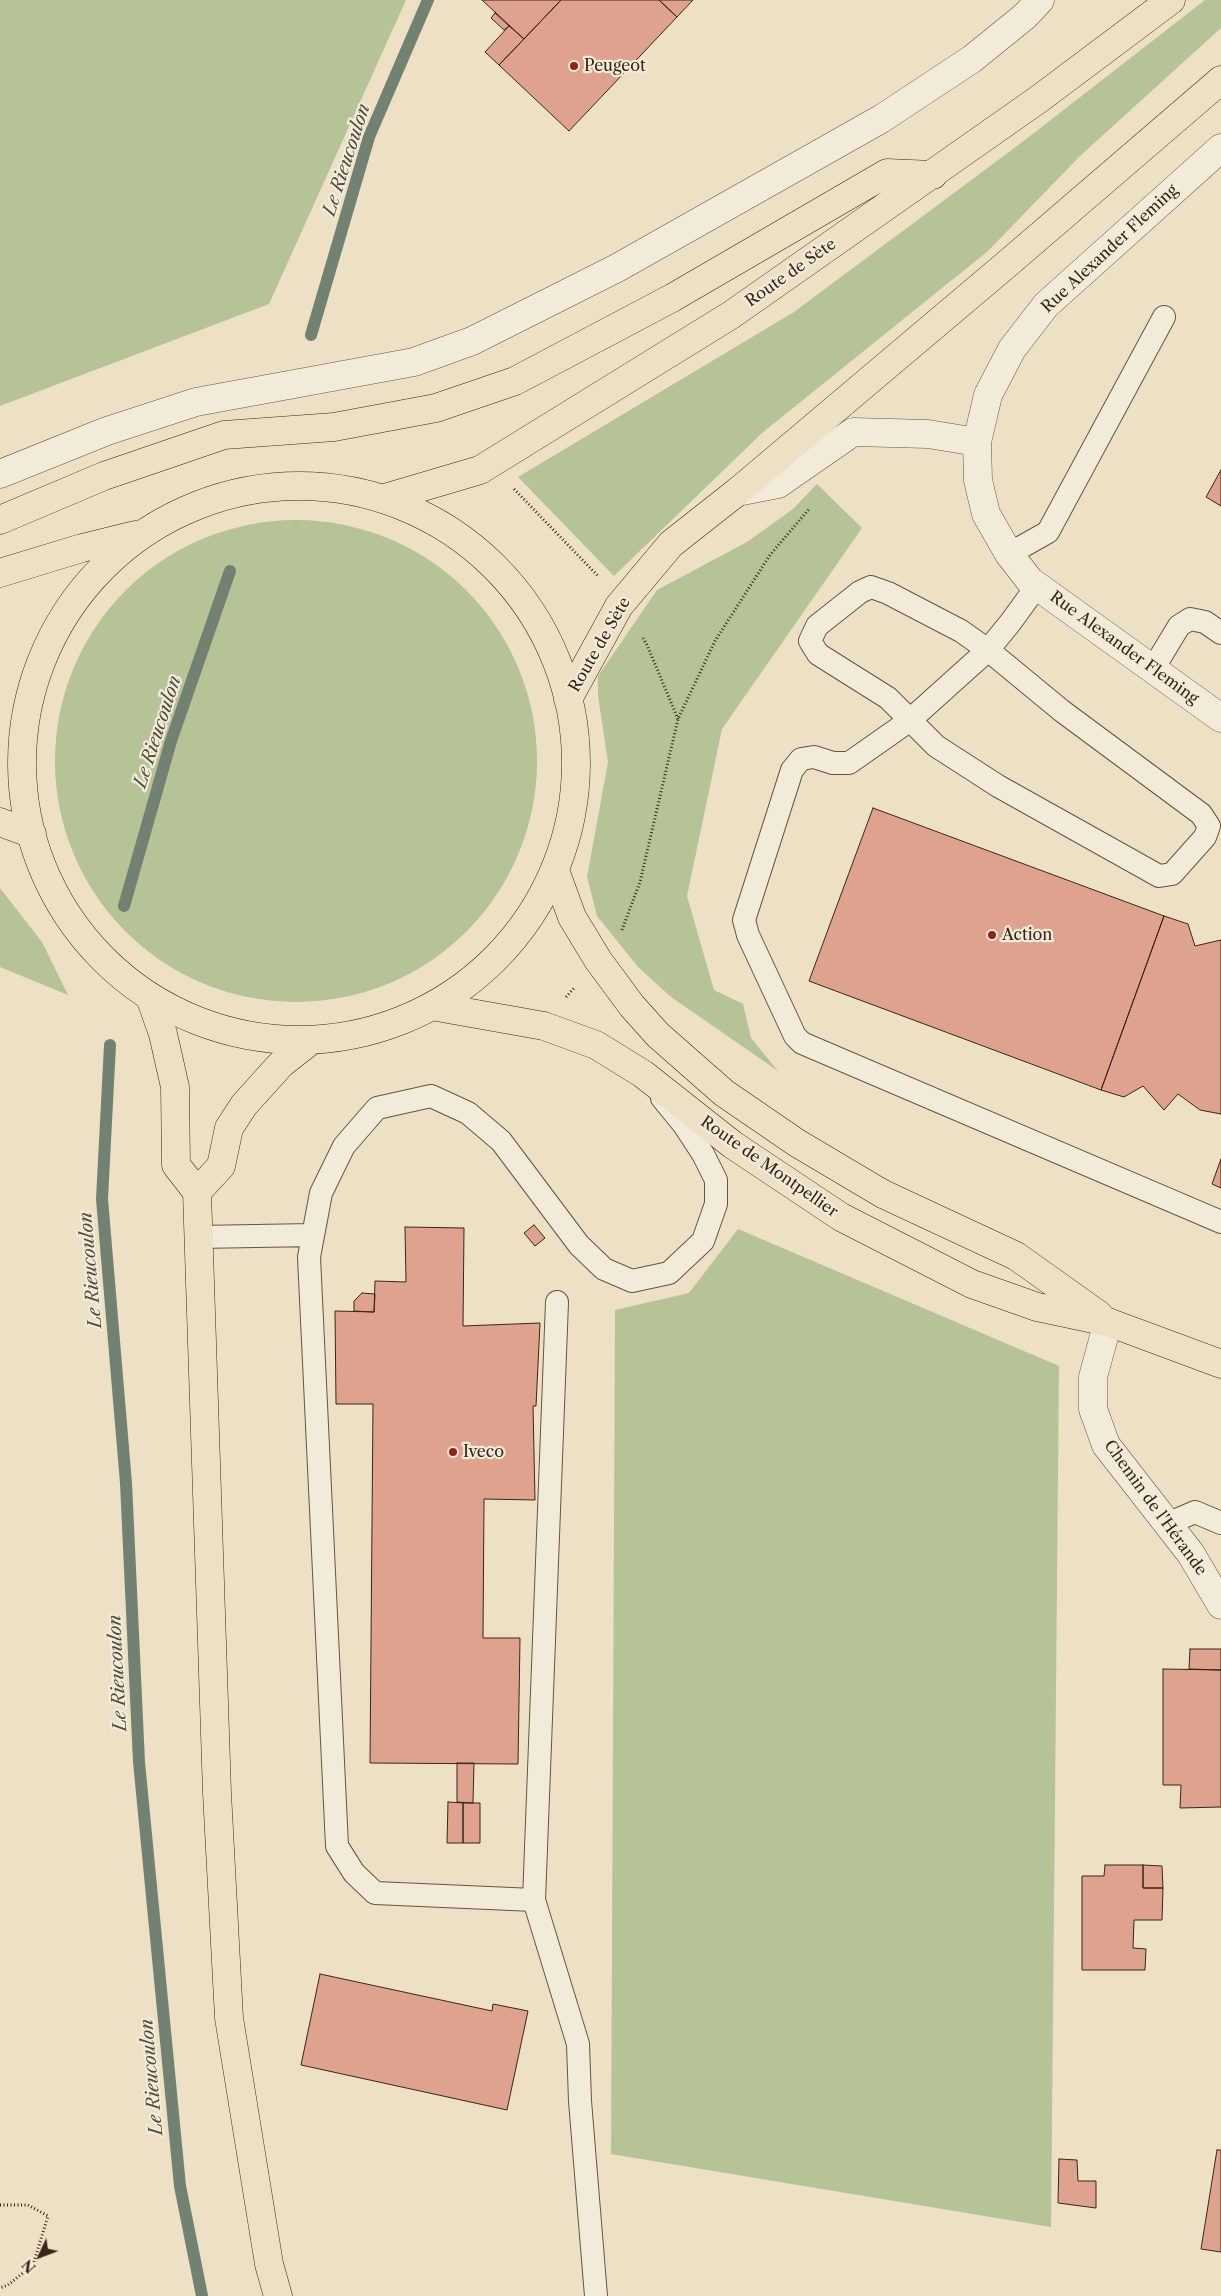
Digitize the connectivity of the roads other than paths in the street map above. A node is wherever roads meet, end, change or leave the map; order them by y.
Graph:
1 (1040, 0) edge
2 (1171, 0) edge
3 (1221, 80) edge
4 (1221, 148) edge
5 (933, 175) junction
6 (1164, 317) dead end
7 (977, 442) junction
8 (0, 474) edge
9 (737, 492) junction
10 (385, 498) junction
11 (0, 520) edge
12 (139, 534) junction
13 (1009, 554) junction
14 (0, 573) edge
15 (1036, 586) junction
16 (1221, 633) edge
17 (988, 650) junction
18 (1153, 669) junction
19 (568, 699) junction
20 (1221, 718) edge
21 (909, 721) junction
22 (0, 822) edge
23 (32, 834) junction
24 (556, 873) junction
25 (150, 997) junction
26 (437, 1006) junction
27 (309, 1042) junction
28 (643, 1074) junction
29 (197, 1192) junction
30 (1221, 1222) edge
31 (313, 1235) junction
32 (198, 1237) junction
33 (557, 1302) dead end
34 (1108, 1322) junction
35 (1221, 1364) edge
36 (1221, 1523) edge
37 (1167, 1524) junction
38 (1221, 1605) edge
39 (534, 1900) junction
40 (278, 2296) edge
41 (596, 2296) edge

1 - 8 street
2 - 5 main road, Route de Sète
3 - 9 main road, Route de Sète
4 - 7 street, Rue Alexander Fleming
5 - 10 main road, Route de Sète
5 - 11 main road
6 - 13 lane
7 - 9 street
7 - 13 street, Rue Alexander Fleming
9 - 19 main road, Route de Sète
10 - 12 main road
10 - 19 main road
12 - 14 main road
12 - 23 main road
13 - 15 street, Rue Alexander Fleming
15 - 17 lane
15 - 18 street, Rue Alexander Fleming
16 - 18 lane
17 - 21 lane
17 - 21 lane
17 - 21 lane
18 - 20 street, Rue Alexander Fleming
19 - 24 main road
21 - 30 lane
22 - 23 main road
23 - 25 main road
24 - 26 main road
24 - 34 main road, Route de Montpellier
25 - 27 main road
25 - 29 main road
26 - 27 main road
26 - 28 main road, Route de Montpellier
27 - 29 main road
28 - 31 lane
28 - 34 main road, Route de Montpellier
29 - 32 main road
31 - 32 lane
31 - 39 lane
32 - 40 main road
33 - 39 lane
34 - 35 main road, Route de Montpellier
34 - 37 street, Chemin de l'Hérande
36 - 37 lane
37 - 38 street, Chemin de l'Hérande
39 - 41 lane

